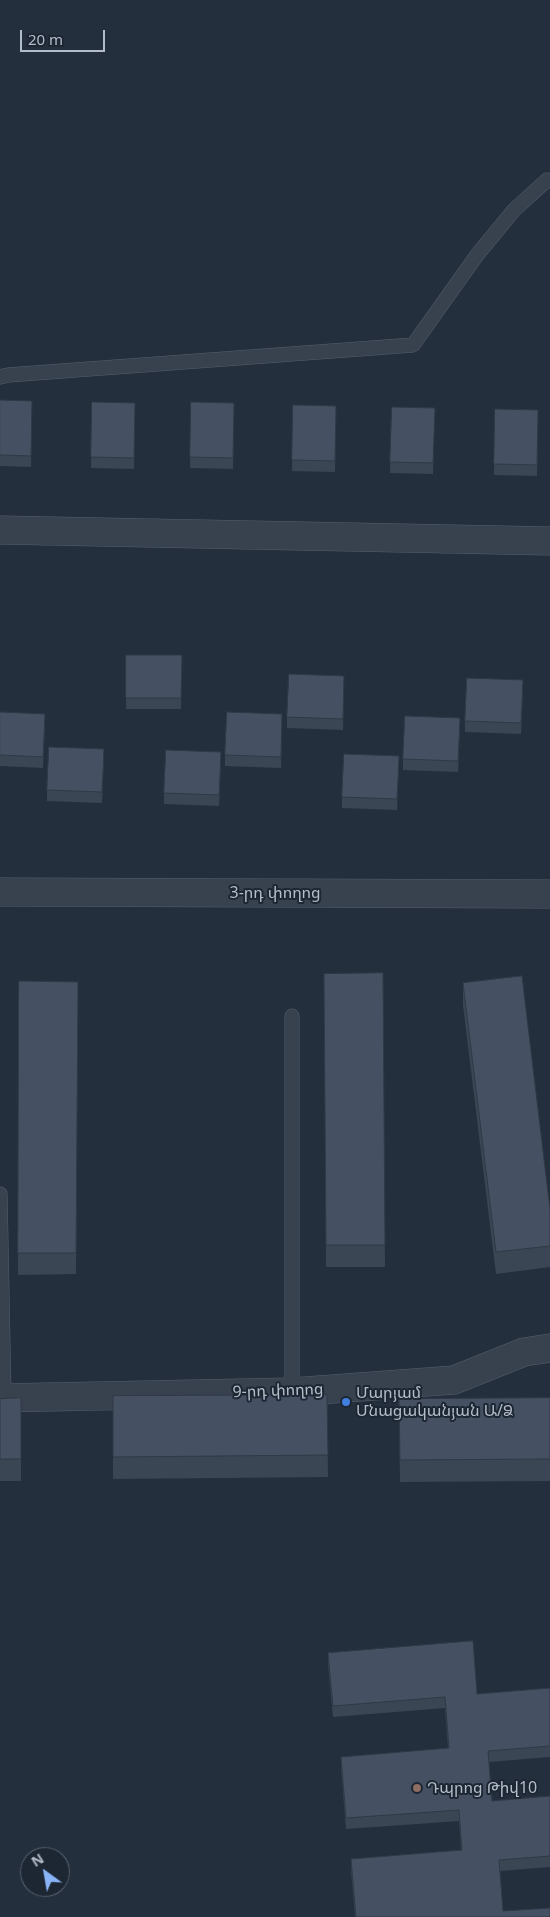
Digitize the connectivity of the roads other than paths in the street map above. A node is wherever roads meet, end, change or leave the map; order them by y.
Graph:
1 (548, 180) dead end
2 (0, 377) edge
3 (0, 530) edge
4 (550, 541) edge
5 (0, 892) edge
6 (550, 894) edge
7 (292, 1016) dead end
8 (0, 1194) edge
9 (550, 1348) edge
10 (292, 1392) junction
11 (2, 1398) edge

1 - 2 lane
3 - 4 street
5 - 6 street, 3-րդ փողոց
7 - 10 lane
8 - 11 lane
9 - 10 street, 9-րդ փողոց
10 - 11 street, 9-րդ փողոց

